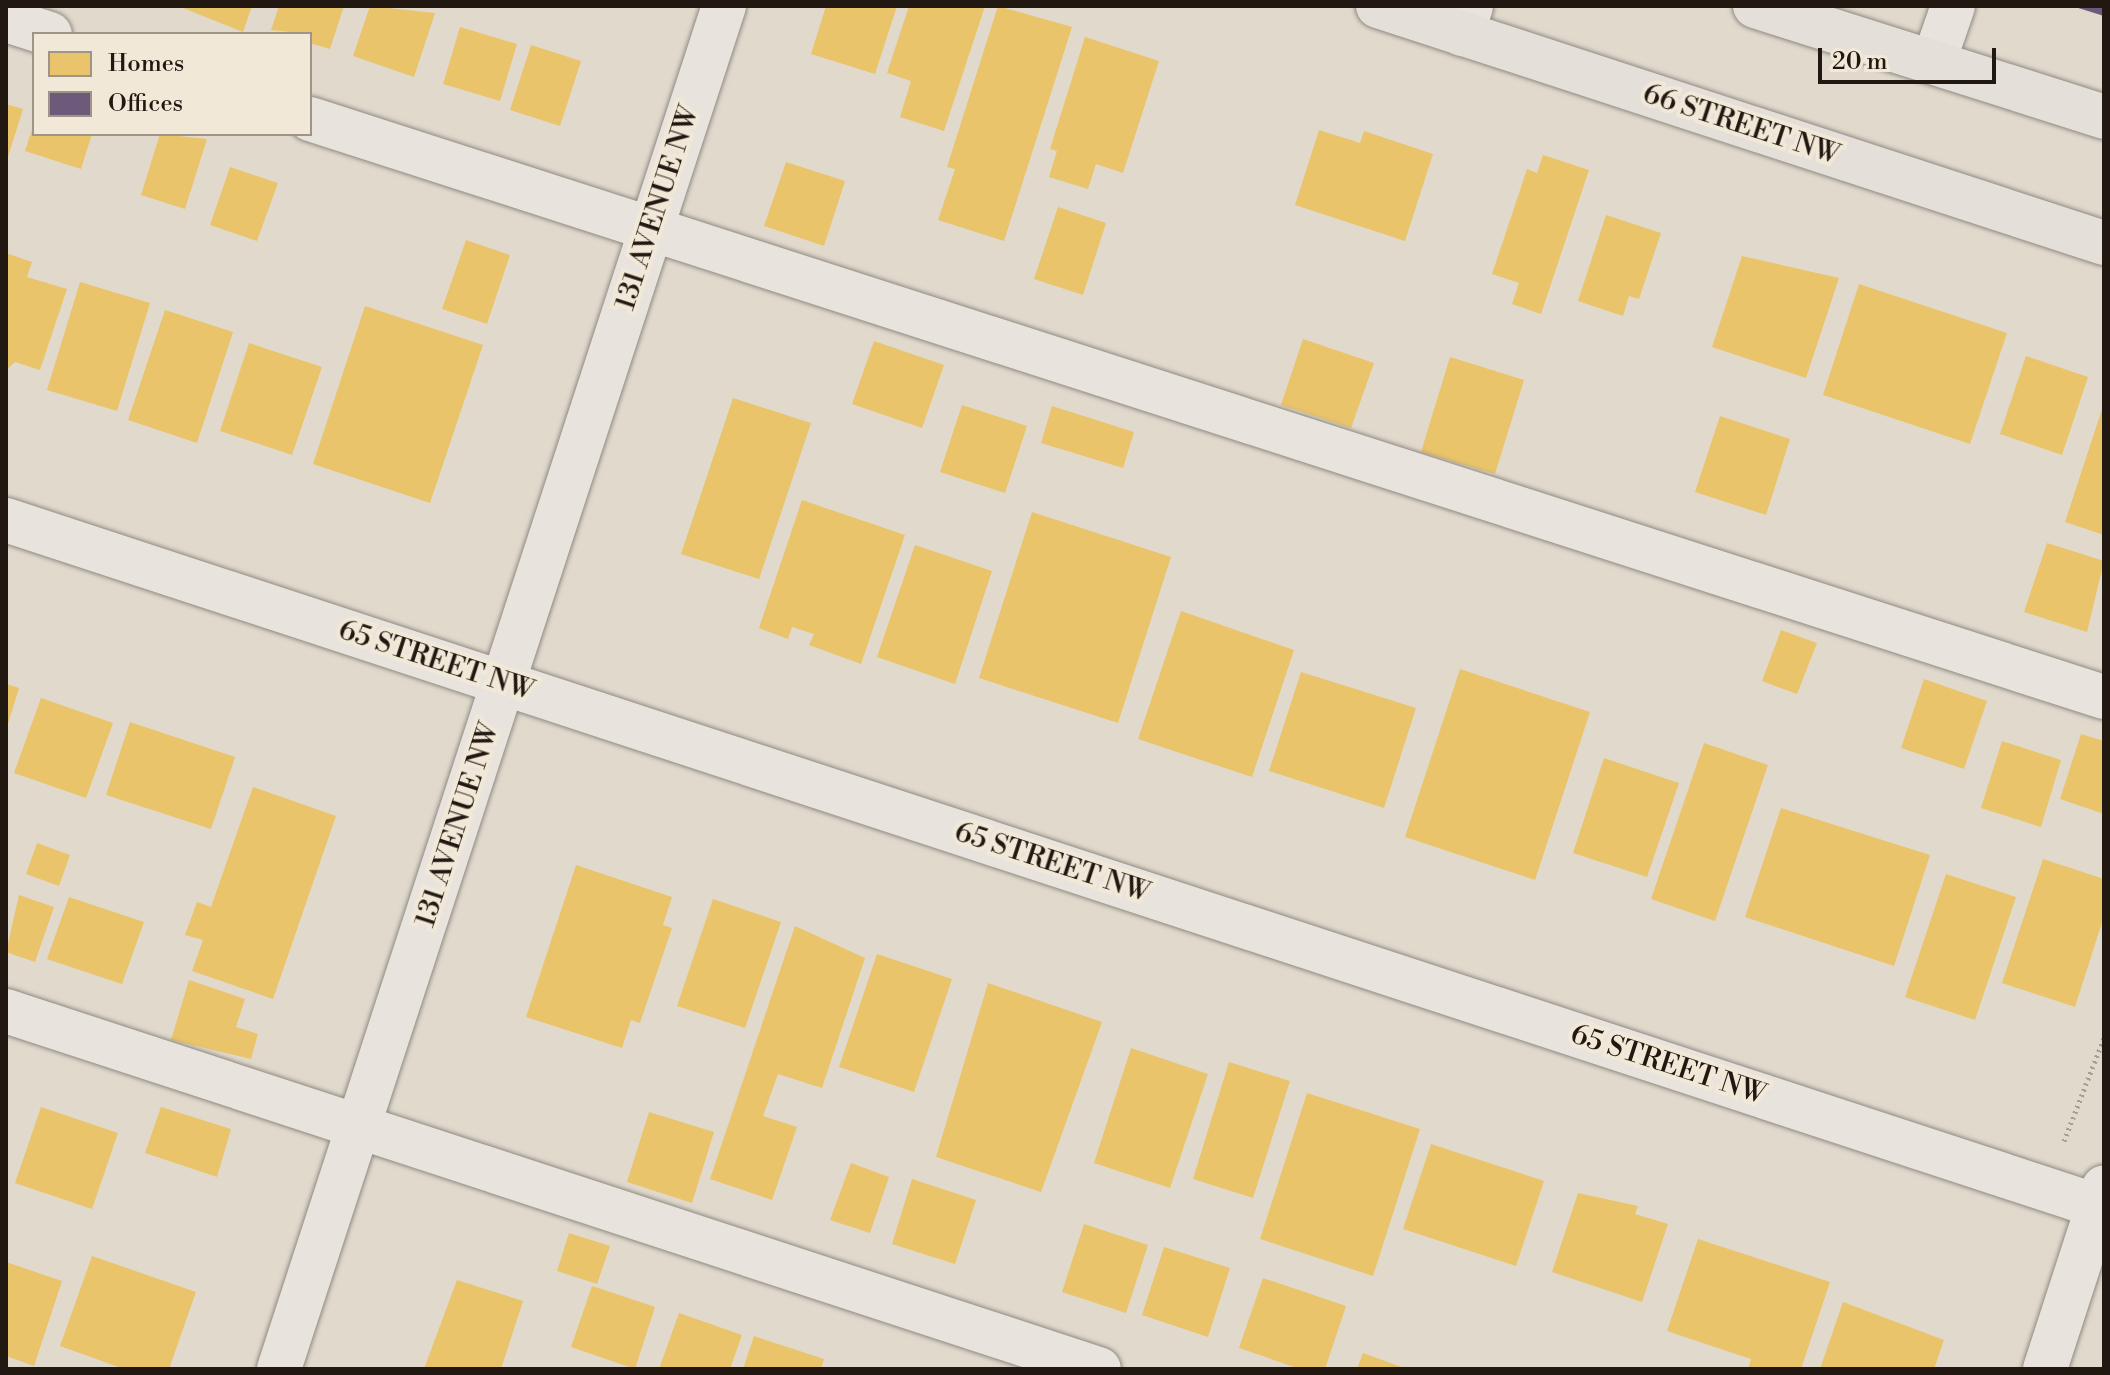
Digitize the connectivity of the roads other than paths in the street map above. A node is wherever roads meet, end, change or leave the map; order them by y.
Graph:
1 (724, 6) edge
2 (1378, 6) edge
3 (1755, 6) edge
4 (1953, 6) edge
5 (6, 20) edge
6 (1466, 20) edge
7 (44, 32) edge
8 (1934, 61) junction
9 (2104, 117) edge
10 (312, 120) edge
11 (651, 230) junction
12 (2104, 243) edge
13 (6, 520) edge
14 (504, 683) junction
15 (2104, 697) edge
16 (6, 1011) edge
17 (359, 1125) junction
18 (2101, 1197) edge
19 (279, 1369) edge
20 (1099, 1369) edge
21 (2045, 1369) edge

1 - 11 street, 131 AVENUE NW
2 - 6 main road, 66 STREET NW
3 - 8 main road
4 - 8 street
5 - 7 street
6 - 12 main road, 66 STREET NW
8 - 9 main road
10 - 11 street
11 - 14 street, 131 AVENUE NW
11 - 15 street
13 - 14 street, 65 STREET NW
14 - 17 street, 131 AVENUE NW
14 - 18 street, 65 STREET NW
16 - 17 street
17 - 19 street, 131 AVENUE NW
17 - 20 street
18 - 21 street

